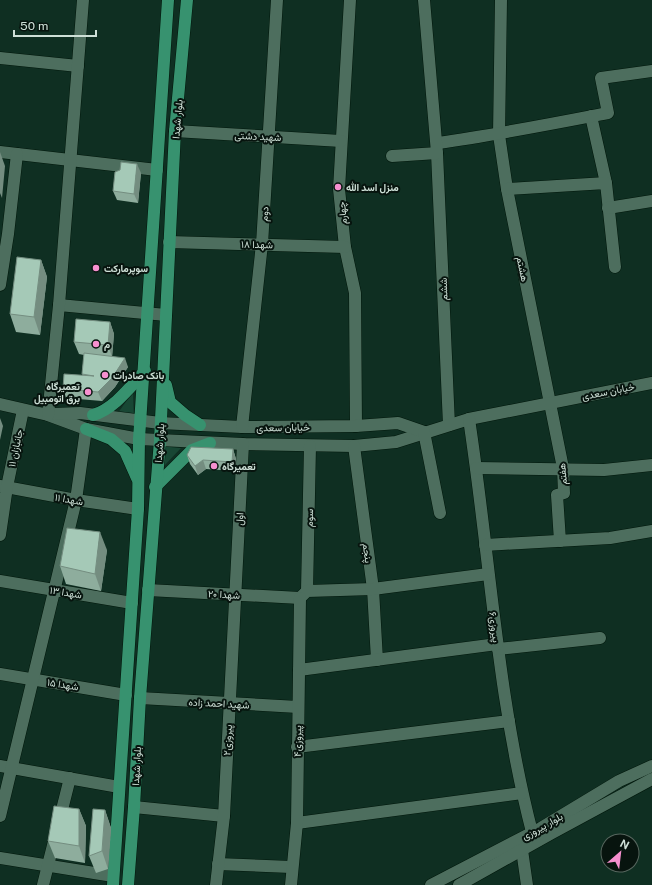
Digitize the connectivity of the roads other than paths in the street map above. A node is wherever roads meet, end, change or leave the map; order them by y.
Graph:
1 (83, 0) edge
2 (168, 0) edge
3 (187, 0) edge
4 (277, 0) edge
5 (350, 0) edge
6 (424, 0) edge
7 (501, 0) edge
8 (0, 58) edge
9 (78, 66) junction
10 (652, 71) edge
11 (591, 116) junction
12 (175, 131) junction
13 (499, 135) junction
14 (268, 136) junction
15 (341, 141) junction
16 (437, 148) junction
17 (0, 152) edge
18 (17, 154) junction
19 (392, 156) dead end
20 (71, 160) junction
21 (157, 170) junction
22 (606, 183) junction
23 (506, 189) junction
24 (652, 201) edge
25 (608, 208) junction
26 (169, 242) junction
27 (262, 244) junction
28 (345, 247) junction
29 (615, 268) dead end
30 (0, 285) edge
31 (59, 305) junction
32 (148, 314) junction
33 (166, 315) junction
34 (145, 371) junction
35 (163, 376) junction
36 (652, 383) edge
37 (550, 402) junction
38 (0, 404) edge
39 (23, 410) junction
40 (48, 415) junction
41 (93, 415) junction
42 (469, 419) junction
43 (140, 421) junction
44 (160, 423) junction
45 (200, 424) junction
46 (449, 424) junction
47 (356, 426) junction
48 (242, 427) junction
49 (86, 429) junction
50 (424, 432) junction
51 (139, 438) junction
52 (160, 440) junction
53 (210, 443) junction
54 (243, 444) junction
55 (310, 446) junction
56 (354, 446) junction
57 (652, 465) edge
58 (476, 468) junction
59 (563, 468) junction
60 (139, 483) junction
61 (3, 487) edge
62 (155, 487) junction
63 (76, 500) junction
64 (138, 509) junction
65 (440, 513) dead end
66 (652, 531) edge
67 (0, 535) edge
68 (560, 540) junction
69 (485, 545) junction
70 (488, 574) junction
71 (0, 582) edge
72 (373, 589) junction
73 (54, 590) junction
74 (148, 590) junction
75 (234, 594) junction
76 (304, 594) junction
77 (132, 603) junction
78 (600, 638) dead end
79 (497, 647) junction
80 (377, 660) junction
81 (299, 670) junction
82 (0, 674) edge
83 (32, 679) junction
84 (126, 695) junction
85 (140, 698) junction
86 (229, 703) junction
87 (298, 707) junction
88 (509, 721) junction
89 (297, 747) junction
90 (652, 766) edge
91 (6, 767) edge
92 (70, 778) junction
93 (619, 781) junction
94 (652, 781) edge
95 (119, 787) junction
96 (522, 794) junction
97 (625, 794) junction
98 (134, 807) junction
99 (0, 816) edge
100 (224, 816) junction
101 (297, 823) junction
102 (532, 832) junction
103 (522, 850) junction
104 (0, 858) edge
105 (218, 864) junction
106 (48, 865) junction
107 (291, 867) junction
108 (113, 880) edge
109 (43, 885) edge
110 (128, 885) edge
111 (216, 885) edge
112 (291, 885) edge
113 (431, 885) edge
114 (459, 885) edge
115 (527, 885) edge

1 - 9 street
2 - 21 main road, بلوار شهدا
3 - 12 main road, بلوار شهدا
4 - 14 street, دوم
5 - 15 street, چهارم
6 - 16 street, ششم
7 - 13 street, هشتم
8 - 9 street
9 - 20 street
10 - 11 street
11 - 13 street
11 - 22 street
12 - 14 street, شهید دشتی
12 - 26 main road, بلوار شهدا
13 - 16 street
13 - 23 street, هشتم
14 - 15 street, شهید دشتی
14 - 27 street, دوم
15 - 28 street, چهارم
16 - 19 street
16 - 46 street, ششم
17 - 18 street
18 - 20 street
18 - 30 street
20 - 21 street
20 - 31 street
21 - 32 main road, بلوار شهدا
22 - 23 street
22 - 25 street
23 - 37 street, هشتم
24 - 25 street
25 - 29 street
26 - 27 street, شهدا ۱۸
26 - 33 main road, بلوار شهدا
27 - 28 street, شهدا ۱۸
27 - 48 street, دوم
28 - 47 street, چهارم
31 - 32 street
31 - 40 street
32 - 33 street
32 - 34 main road, بلوار شهدا
33 - 35 main road, بلوار شهدا
34 - 41 main road
34 - 43 main road, بلوار شهدا
35 - 44 main road, بلوار شهدا
35 - 45 main road
36 - 37 street, خیابان سعدی
37 - 42 street, خیابان سعدی
37 - 59 street, هفتم
38 - 39 street
39 - 40 street
39 - 61 street, جانبازان ۱۱
40 - 41 street, خیابان سعدی
40 - 49 street, خیابان سعدی
41 - 43 street, خیابان سعدی
42 - 46 street, خیابان سعدی
42 - 58 street, پیروزی۶
43 - 44 street, خیابان سعدی
43 - 51 main road, بلوار شهدا
44 - 45 street, خیابان سعدی
44 - 52 main road, بلوار شهدا
45 - 48 street, خیابان سعدی
46 - 50 street, خیابان سعدی
47 - 48 street, خیابان سعدی
47 - 50 street, خیابان سعدی
49 - 51 street, خیابان سعدی
49 - 60 main road
49 - 63 street
50 - 56 street, خیابان سعدی
50 - 65 street
51 - 52 street, خیابان سعدی
51 - 60 main road, بلوار شهدا
52 - 53 street, خیابان سعدی
52 - 62 main road, بلوار شهدا
53 - 54 street, خیابان سعدی
53 - 62 main road
54 - 55 street, خیابان سعدی
54 - 75 street, اول
55 - 56 street, خیابان سعدی
55 - 76 street, سوم
56 - 72 street, پنجم
57 - 59 street
58 - 59 street
58 - 69 street, پیروزی۶
59 - 68 street, هفتم
60 - 64 main road, بلوار شهدا
61 - 63 street, شهدا ۱۱
61 - 67 street, جانبازان ۱۱
62 - 74 main road, بلوار شهدا
63 - 64 street, شهدا ۱۱
63 - 73 street
64 - 77 main road, بلوار شهدا
66 - 68 street
68 - 69 street
69 - 70 street, پیروزی۶
70 - 72 street, شهدا ۲۰
70 - 79 street, پیروزی۶
71 - 73 street, شهدا ۱۳
72 - 76 street, شهدا ۲۰
72 - 80 street, پنجم
73 - 77 street, شهدا ۱۳
73 - 83 street
74 - 75 street, شهدا ۲۰
74 - 85 main road, بلوار شهدا
75 - 76 street, شهدا ۲۰
75 - 86 street, پیروزی۲
76 - 81 street, پیروزی۴
77 - 84 main road, بلوار شهدا
78 - 79 street
79 - 80 street
79 - 88 street, پیروزی۶
80 - 81 street
81 - 87 street, پیروزی۴
82 - 83 street, شهدا ۱۵
83 - 84 street, شهدا ۱۵
83 - 91 street
84 - 95 main road, بلوار شهدا
85 - 86 street, شهید احمد زاده
85 - 98 main road, بلوار شهدا
86 - 87 street, شهید احمد زاده
86 - 100 street, پیروزی۲
87 - 89 street, پیروزی۴
88 - 89 street
88 - 96 street, پیروزی۶
89 - 101 street, پیروزی۴
90 - 93 street, بلوار پیروزی
91 - 92 street
91 - 99 street
92 - 95 street
92 - 106 street
93 - 97 street
93 - 102 street, بلوار پیروزی
94 - 97 street, بلوار پیروزی
95 - 108 main road, بلوار شهدا
96 - 101 street
96 - 102 street, پیروزی۶
97 - 103 street, بلوار پیروزی
98 - 100 street
98 - 110 main road, بلوار شهدا
100 - 105 street, پیروزی۲
101 - 107 street, پیروزی۴
102 - 113 street, بلوار پیروزی
103 - 114 street, بلوار پیروزی
103 - 115 street
104 - 106 street
105 - 107 street
105 - 111 street, پیروزی۲
106 - 108 street
106 - 109 street
107 - 112 street, پیروزی۴

